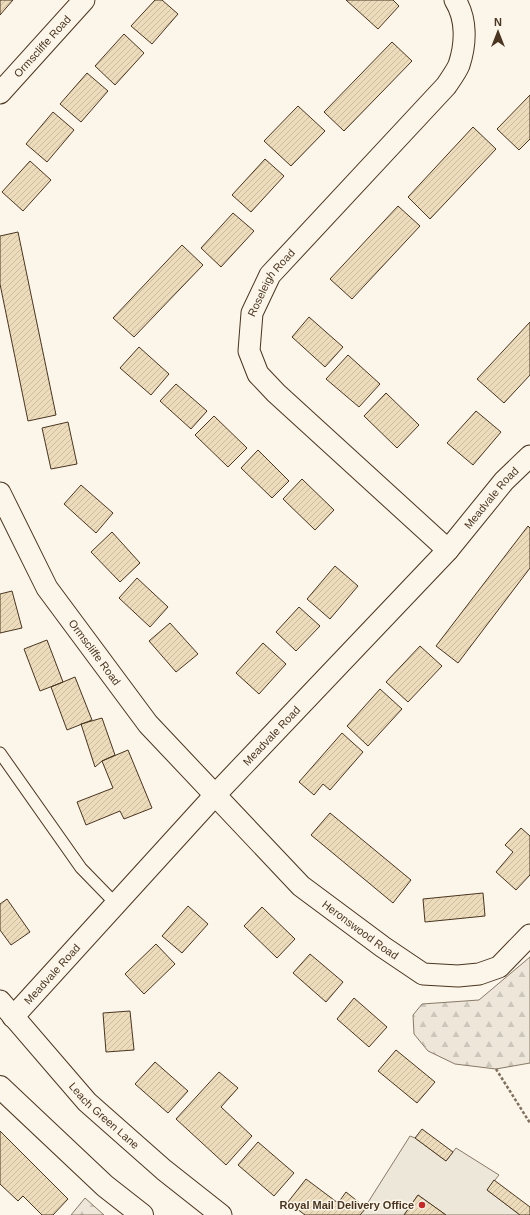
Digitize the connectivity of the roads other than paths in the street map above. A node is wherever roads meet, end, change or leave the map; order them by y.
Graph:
1 (83, 0) edge
2 (455, 0) edge
3 (0, 93) edge
4 (530, 456) edge
5 (0, 493) edge
6 (448, 550) junction
7 (0, 753) edge
8 (216, 794) junction
9 (116, 904) junction
10 (530, 935) edge
11 (6, 1009) edge
12 (0, 1087) edge
13 (142, 1215) edge
14 (221, 1215) edge

1 - 3 street, Ormscliffe Road
2 - 6 street, Roseleigh Road
4 - 6 street, Meadvale Road
5 - 8 street, Ormscliffe Road
6 - 8 street, Meadvale Road
7 - 9 lane
8 - 9 street, Meadvale Road
8 - 10 street, Heronswood Road
9 - 11 street, Meadvale Road
11 - 14 street, Leach Green Lane
12 - 13 street

